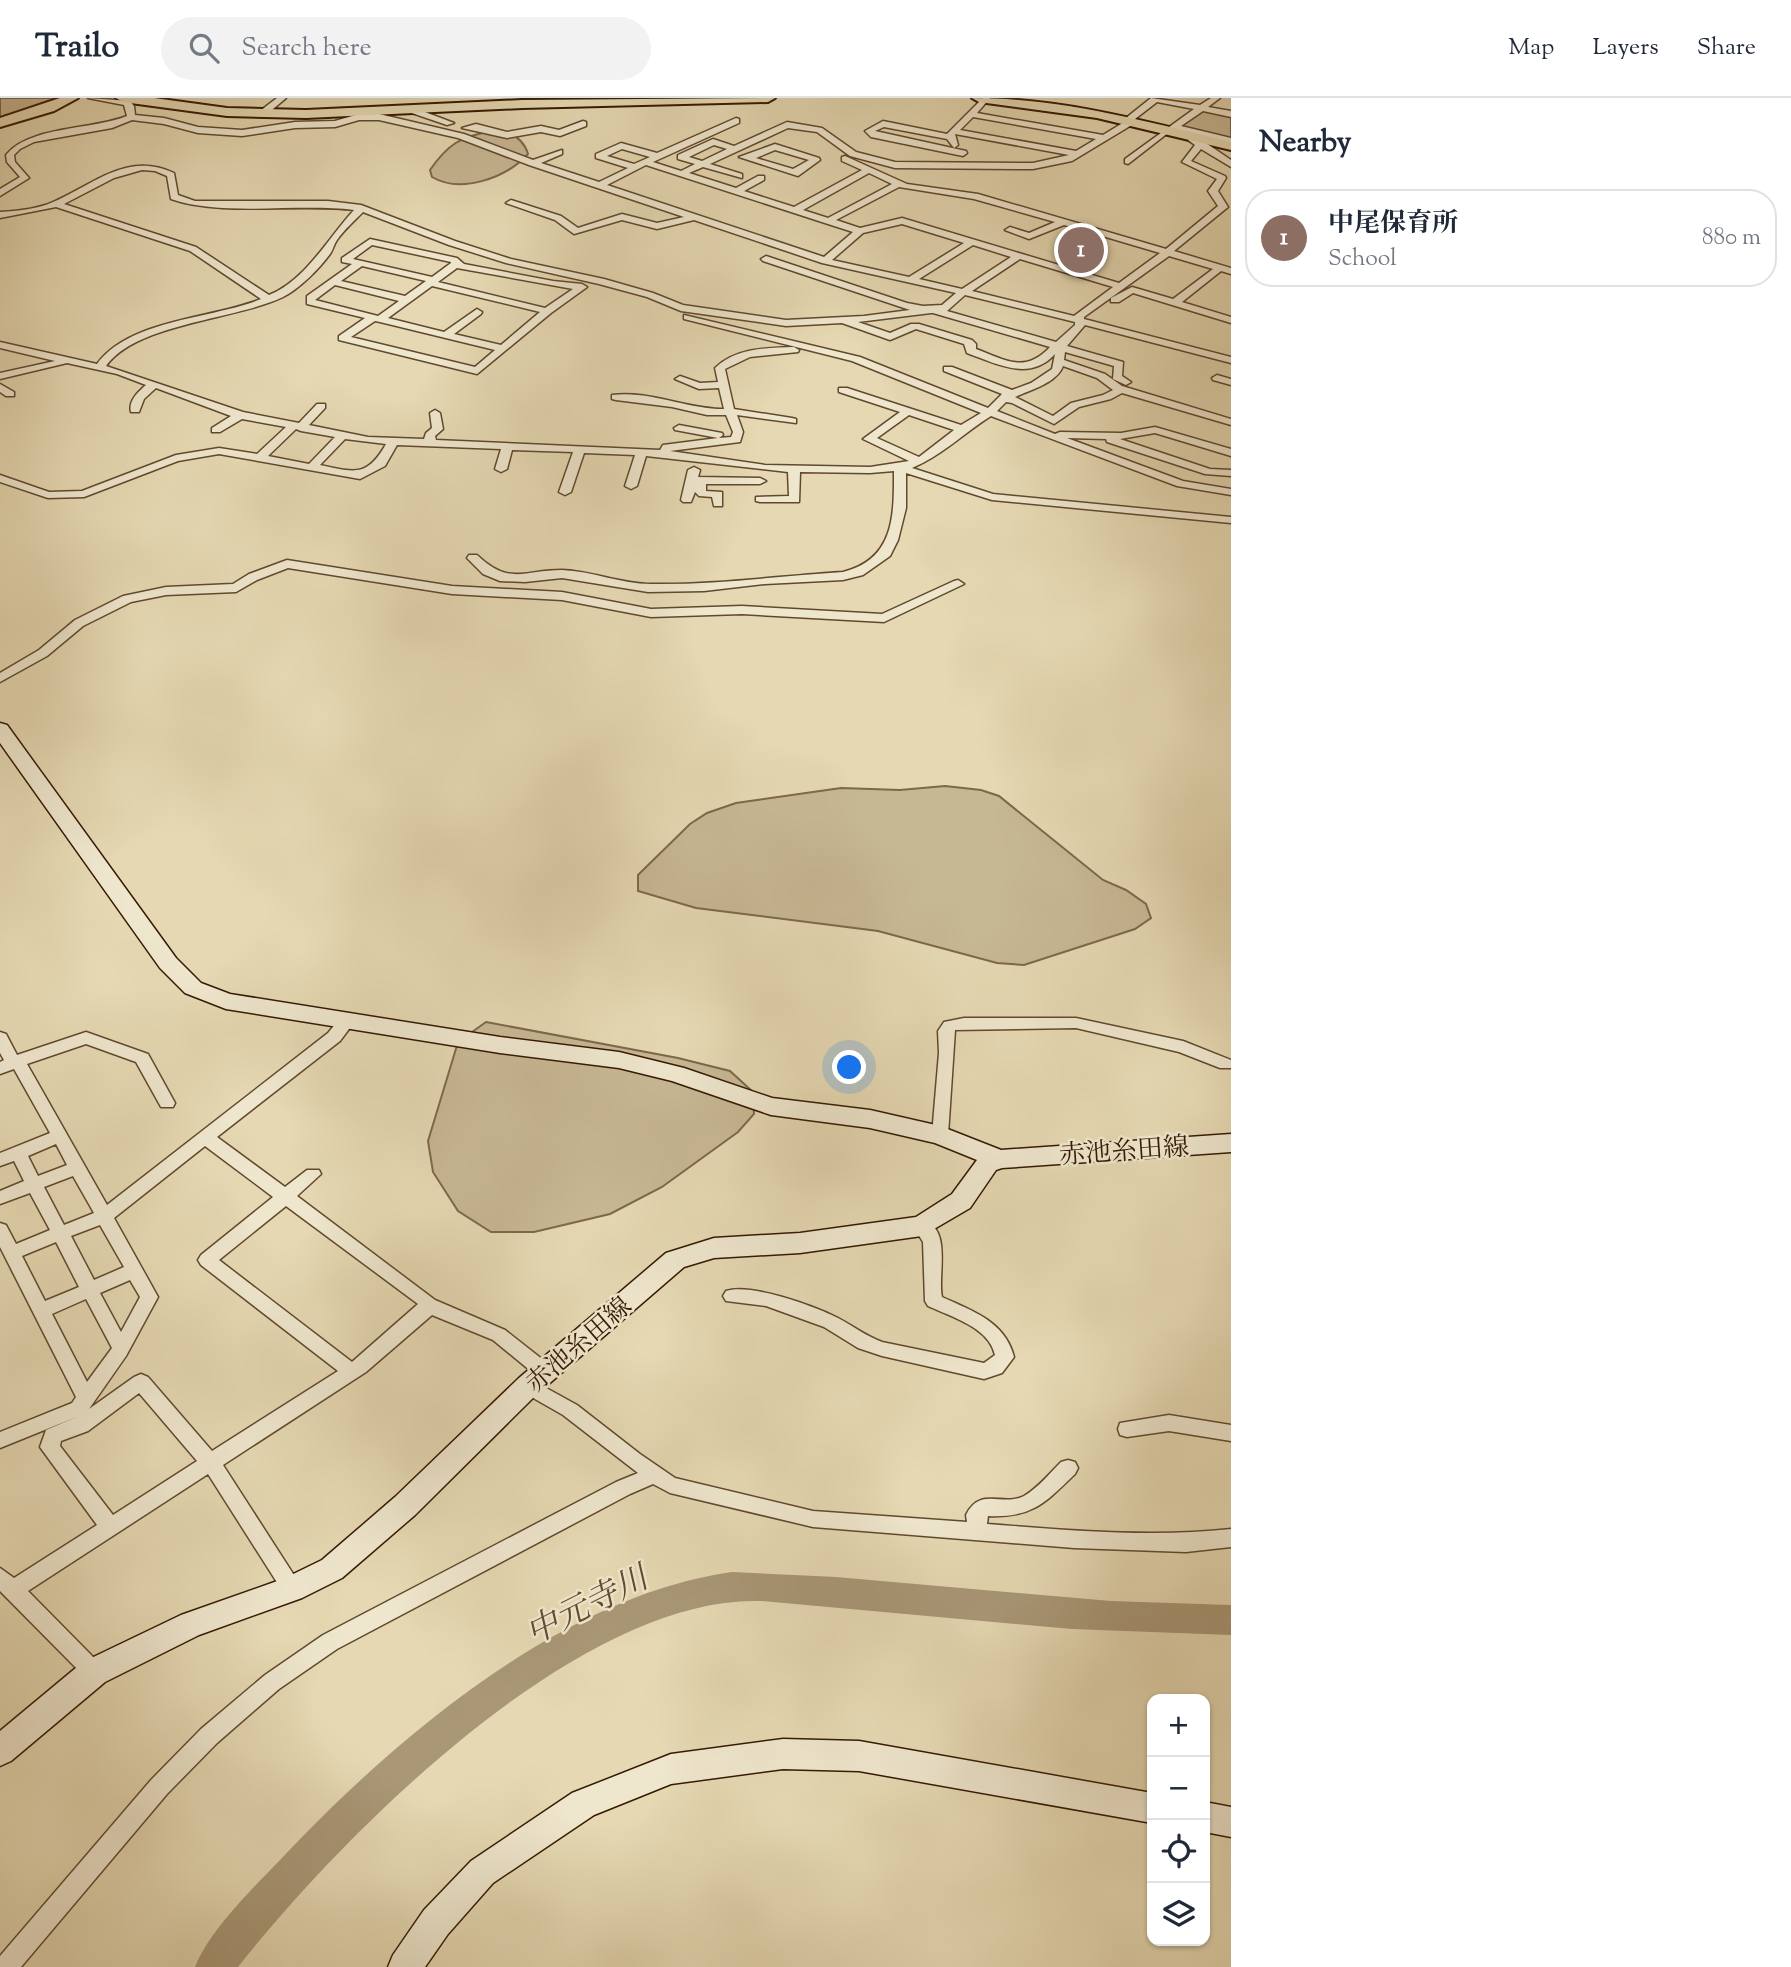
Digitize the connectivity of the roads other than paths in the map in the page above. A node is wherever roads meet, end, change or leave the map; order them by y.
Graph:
1 (71, 98) edge
2 (92, 98) edge
3 (123, 98) edge
4 (282, 98) edge
5 (768, 98) edge
6 (979, 98) edge
7 (1216, 98) edge
8 (987, 99) edge
9 (1155, 99) edge
10 (521, 101) edge
11 (1203, 107) junction
12 (406, 108) junction
13 (1231, 111) edge
14 (263, 114) junction
15 (971, 114) junction
16 (131, 117) junction
17 (736, 121) dead end
18 (1131, 121) junction
19 (0, 123) edge
20 (583, 124) dead end
21 (466, 128) junction
22 (713, 130) junction
23 (1169, 130) junction
24 (726, 134) dead end
25 (951, 134) junction
26 (738, 138) dead end
27 (1106, 138) junction
28 (837, 141) junction
29 (1197, 141) junction
30 (1231, 141) edge
31 (750, 142) junction
32 (1231, 146) edge
33 (500, 151) junction
34 (731, 151) junction
35 (559, 152) dead end
36 (963, 153) junction
37 (1079, 154) junction
38 (657, 156) junction
39 (748, 159) junction
40 (1128, 160) dead end
41 (645, 162) junction
42 (532, 163) junction
43 (1231, 163) edge
44 (702, 164) junction
45 (1018, 166) junction
46 (635, 167) junction
47 (867, 171) junction
48 (683, 173) junction
49 (739, 176) dead end
50 (761, 178) dead end
51 (0, 182) edge
52 (21, 182) junction
53 (900, 183) junction
54 (599, 186) junction
55 (737, 191) junction
56 (0, 193) edge
57 (511, 202) dead end
58 (56, 204) junction
59 (361, 208) junction
60 (900, 209) dead end
61 (795, 210) junction
62 (0, 215) edge
63 (695, 217) junction
64 (828, 221) junction
65 (1064, 222) junction
66 (1010, 230) dead end
67 (861, 231) junction
68 (1098, 232) junction
69 (972, 242) junction
70 (787, 248) junction
71 (1073, 250) dead end
72 (1165, 252) junction
73 (1018, 256) junction
74 (766, 259) junction
75 (825, 261) junction
76 (360, 263) junction
77 (456, 264) junction
78 (753, 265) dead end
79 (532, 267) junction
80 (1216, 271) dead end
81 (1231, 271) edge
82 (513, 277) junction
83 (299, 280) junction
84 (601, 281) junction
85 (909, 281) junction
86 (334, 282) junction
87 (432, 282) junction
88 (1119, 286) junction
89 (581, 287) junction
90 (323, 289) junction
91 (632, 290) junction
92 (962, 293) junction
93 (269, 300) junction
94 (407, 300) junction
95 (1175, 302) junction
96 (934, 310) junction
97 (547, 311) junction
98 (477, 312) dead end
99 (1081, 317) junction
100 (1229, 317) edge
101 (376, 318) junction
102 (843, 319) junction
103 (446, 335) junction
104 (0, 345) edge
105 (1060, 347) junction
106 (810, 348) junction
107 (503, 349) junction
108 (1230, 354) edge
109 (65, 361) junction
110 (1058, 361) junction
111 (100, 367) junction
112 (948, 369) dead end
113 (0, 376) edge
114 (680, 379) dead end
115 (1217, 379) dead end
116 (1231, 382) edge
117 (154, 385) junction
118 (723, 385) junction
119 (1122, 385) junction
120 (843, 390) dead end
121 (1009, 396) junction
122 (616, 397) dead end
123 (321, 406) dead end
124 (135, 410) dead end
125 (908, 411) junction
126 (730, 412) junction
127 (990, 412) junction
128 (435, 414) dead end
129 (240, 415) junction
130 (792, 421) dead end
131 (1231, 422) edge
132 (297, 427) junction
133 (679, 428) dead end
134 (962, 429) junction
135 (216, 430) dead end
136 (342, 436) junction
137 (737, 436) junction
138 (1050, 436) junction
139 (1106, 437) junction
140 (393, 442) junction
141 (430, 443) junction
142 (508, 445) junction
143 (579, 450) junction
144 (641, 452) junction
145 (663, 453) junction
146 (1231, 453) edge
147 (260, 457) junction
148 (698, 458) junction
149 (918, 461) junction
150 (312, 467) junction
151 (760, 467) junction
152 (900, 468) junction
153 (501, 469) dead end
154 (794, 469) junction
155 (1231, 473) edge
156 (0, 478) edge
157 (696, 480) junction
158 (760, 481) junction
159 (631, 486) dead end
160 (565, 492) dead end
161 (1231, 492) edge
162 (760, 499) junction
163 (687, 500) dead end
164 (718, 504) dead end
165 (759, 514) dead end
166 (1231, 520) edge
167 (473, 558) dead end
168 (958, 584) dead end
169 (0, 678) edge
170 (0, 729) edge
171 (347, 1021) junction
172 (0, 1038) edge
173 (10, 1064) edge
174 (1229, 1066) edge
175 (167, 1103) dead end
176 (940, 1135) junction
177 (60, 1136) junction
178 (206, 1138) junction
179 (1231, 1143) edge
180 (18, 1153) junction
181 (999, 1159) junction
182 (0, 1160) edge
183 (78, 1167) junction
184 (313, 1174) dead end
185 (34, 1184) junction
186 (286, 1197) junction
187 (0, 1198) edge
188 (106, 1215) junction
189 (922, 1226) junction
190 (0, 1230) edge
191 (59, 1234) junction
192 (12, 1253) junction
193 (135, 1270) junction
194 (88, 1290) junction
195 (732, 1296) dead end
196 (427, 1308) junction
197 (41, 1311) junction
198 (121, 1349) junction
199 (349, 1373) junction
200 (537, 1379) junction
201 (86, 1398) junction
202 (1127, 1429) dead end
203 (1231, 1433) edge
204 (0, 1440) edge
205 (211, 1463) junction
206 (1068, 1468) dead end
207 (655, 1475) junction
208 (111, 1528) junction
209 (979, 1532) junction
210 (1231, 1538) edge
211 (7, 1583) edge
212 (292, 1588) junction
213 (94, 1672) junction
214 (0, 1751) edge
215 (1147, 1807) edge
216 (1210, 1818) edge
217 (1231, 1822) edge
218 (6, 1967) edge
219 (405, 1967) edge

1 - 19 main road
2 - 16 street
3 - 14 main road
4 - 14 street
5 - 10 main road
6 - 8 main road
7 - 11 street
8 - 15 street
8 - 18 main road
9 - 11 street
9 - 18 street
10 - 12 main road
11 - 13 street
11 - 30 street
12 - 14 main road
12 - 21 street
15 - 25 street
15 - 27 street
16 - 33 street
16 - 52 street
17 - 22 street
18 - 23 main road
18 - 27 street
20 - 21 street
21 - 33 street
22 - 24 street
22 - 38 street
23 - 29 main road
23 - 40 street
25 - 36 street
25 - 36 street
25 - 37 street
26 - 31 street
27 - 37 street
28 - 31 street
28 - 45 street
28 - 47 street
29 - 32 main road
29 - 43 street
29 - 72 street
31 - 34 street
33 - 42 street
34 - 39 street
34 - 44 street
34 - 44 street
35 - 42 street
36 - 45 street
37 - 45 street
38 - 41 street
38 - 46 street
39 - 39 street
41 - 46 street
41 - 48 street
42 - 54 street
44 - 48 street
44 - 49 street
46 - 54 street
47 - 53 street
47 - 61 street
48 - 55 street
50 - 55 street
51 - 52 street
52 - 56 street
53 - 64 street
53 - 65 street
54 - 63 street
55 - 61 street
57 - 63 street
58 - 59 street
58 - 62 street
58 - 93 street
59 - 79 street
59 - 83 street
60 - 67 street
61 - 64 street
63 - 70 street
64 - 67 street
65 - 66 street
65 - 68 street
67 - 69 street
67 - 75 street
68 - 71 street
68 - 72 street
69 - 73 street
69 - 85 street
70 - 74 street
70 - 75 street
72 - 81 street
72 - 88 street
73 - 88 street
73 - 92 street
74 - 78 street
74 - 96 street
75 - 85 street
76 - 77 street
76 - 86 street
76 - 87 street
77 - 82 street
77 - 87 street
79 - 82 street
79 - 84 street
80 - 95 street
82 - 89 street
83 - 90 street
83 - 93 street
84 - 89 street
84 - 91 street
85 - 92 street
86 - 90 street
86 - 94 street
87 - 94 street
87 - 97 street
88 - 99 street
89 - 97 street
90 - 101 street
91 - 102 street
91 - 106 street
92 - 96 street
92 - 99 street
93 - 111 street
94 - 101 street
95 - 99 street
95 - 100 street
96 - 102 street
96 - 105 street
97 - 107 street
98 - 103 street
99 - 105 street
99 - 108 street
101 - 103 street
101 - 107 street
102 - 105 street
103 - 107 street
104 - 109 street
105 - 110 street
105 - 119 street
106 - 118 street
106 - 127 street
109 - 111 street
109 - 113 street
110 - 119 street
110 - 121 street
111 - 117 street
112 - 121 street
114 - 118 street
115 - 116 street
117 - 124 street
117 - 129 street
118 - 126 street
119 - 121 street
119 - 131 street
120 - 125 street
121 - 127 street
122 - 126 street
123 - 132 street
125 - 134 street
125 - 149 street
126 - 130 street
126 - 137 street
127 - 134 street
127 - 138 street
128 - 141 street
129 - 132 street
129 - 135 street
132 - 136 street
132 - 147 street
133 - 137 street
134 - 149 street
136 - 140 street
136 - 150 street
137 - 145 street
138 - 139 street
138 - 161 street
139 - 146 street
139 - 155 street
140 - 141 street
140 - 150 street
141 - 142 street
142 - 143 street
142 - 153 street
143 - 144 street
143 - 160 street
144 - 145 street
144 - 159 street
145 - 148 street
147 - 150 street
147 - 156 street
148 - 151 street
148 - 157 street
149 - 152 street
151 - 154 street
151 - 158 street
152 - 154 street
152 - 166 street
152 - 167 street
154 - 162 street
157 - 158 street
157 - 163 street
157 - 164 street
158 - 162 street
162 - 165 street
168 - 169 street
170 - 171 street
171 - 176 street
171 - 178 street
172 - 173 street
173 - 175 street
173 - 177 street
174 - 176 street
176 - 181 street
177 - 180 street
177 - 183 street
178 - 186 street
178 - 188 street
179 - 181 street, 赤池糸田線
180 - 182 street
180 - 185 street
181 - 189 street, 赤池糸田線
183 - 185 street
183 - 188 street
184 - 186 street
185 - 187 street
185 - 191 street
186 - 196 street
186 - 199 street
188 - 191 street
188 - 193 street
189 - 195 street
189 - 200 street, 赤池糸田線
190 - 192 street
191 - 192 street
191 - 194 street
192 - 197 street
193 - 194 street
193 - 198 street
194 - 197 street
194 - 198 street
196 - 199 street
196 - 200 street
197 - 201 street
198 - 201 street
199 - 205 street
200 - 207 street
200 - 212 street, 赤池糸田線
201 - 204 street
202 - 203 street
205 - 208 street
205 - 208 street
205 - 212 street
206 - 209 street
207 - 209 street
207 - 218 street
208 - 211 street
209 - 210 street
211 - 213 street
212 - 213 street, 赤池糸田線
213 - 214 street, 赤池糸田線
215 - 219 street
216 - 217 street

